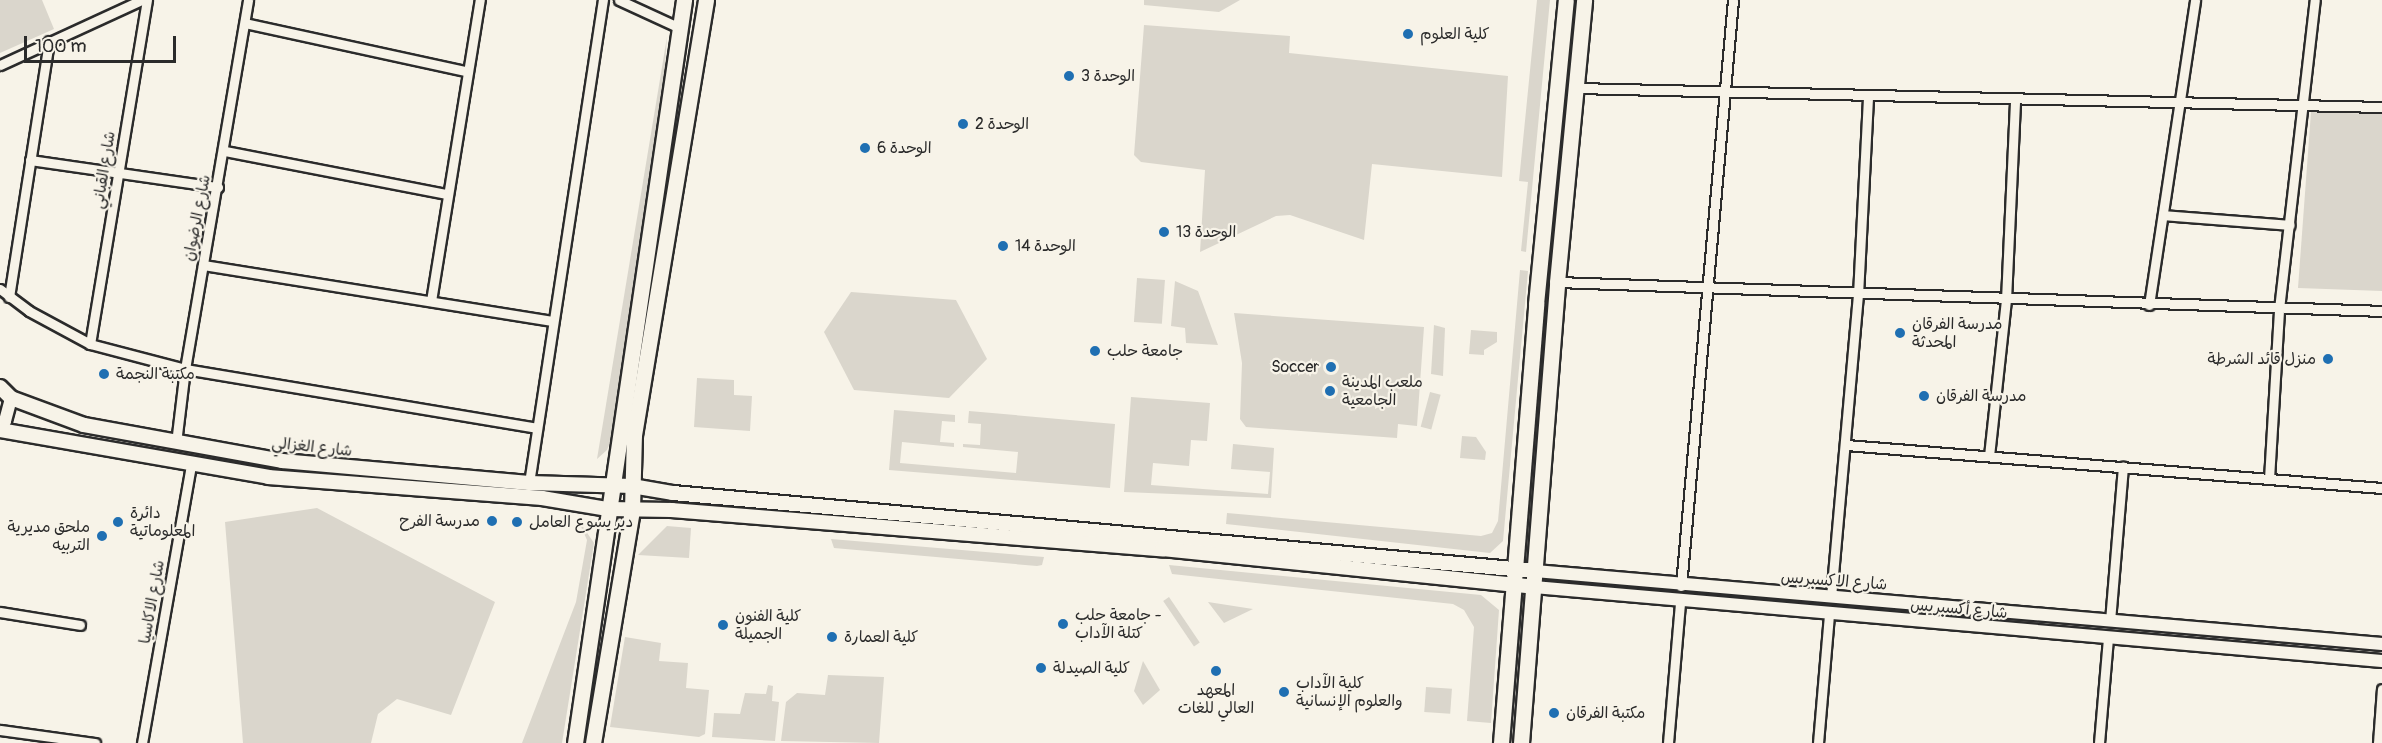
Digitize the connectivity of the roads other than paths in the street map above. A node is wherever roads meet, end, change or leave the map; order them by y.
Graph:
1 (141, 0) edge
2 (147, 0) edge
3 (248, 0) edge
4 (480, 0) edge
5 (603, 0) edge
6 (619, 0) edge
7 (684, 0) edge
8 (706, 0) edge
9 (1566, 0) edge
10 (1584, 0) edge
11 (1733, 0) edge
12 (2195, 0) edge
13 (2315, 0) edge
14 (245, 23) junction
15 (680, 28) junction
16 (49, 41) junction
17 (0, 65) edge
18 (466, 71) junction
19 (1575, 87) junction
20 (1725, 94) junction
21 (1868, 97) junction
22 (2015, 99) junction
23 (2181, 102) junction
24 (2304, 105) junction
25 (2382, 108) edge
26 (225, 150) junction
27 (30, 160) junction
28 (119, 172) junction
29 (218, 187) junction
30 (447, 194) junction
31 (1548, 194) junction
32 (1568, 195) junction
33 (2163, 215) junction
34 (2289, 225) junction
35 (203, 265) junction
36 (1557, 282) junction
37 (0, 290) edge
38 (1707, 290) junction
39 (1858, 295) junction
40 (9, 297) junction
41 (2006, 300) junction
42 (430, 301) junction
43 (2149, 305) junction
44 (2279, 309) junction
45 (2382, 311) edge
46 (552, 321) junction
47 (90, 344) junction
48 (184, 369) junction
49 (0, 387) edge
50 (11, 398) junction
51 (0, 424) edge
52 (536, 428) junction
53 (0, 430) edge
54 (176, 442) junction
55 (1846, 445) junction
56 (1989, 456) junction
57 (191, 465) junction
58 (2122, 467) junction
59 (2269, 479) junction
60 (529, 483) junction
61 (610, 484) junction
62 (632, 486) junction
63 (2382, 488) edge
64 (608, 509) junction
65 (632, 510) junction
66 (1514, 569) junction
67 (1535, 571) junction
68 (1513, 585) junction
69 (1681, 586) junction
70 (1534, 587) junction
71 (1831, 597) junction
72 (1680, 602) junction
73 (0, 612) edge
74 (1829, 615) junction
75 (2110, 621) junction
76 (80, 625) dead end
77 (2108, 639) junction
78 (2382, 644) edge
79 (2382, 661) edge
80 (2382, 689) edge
81 (0, 730) edge
82 (95, 743) edge
83 (142, 743) edge
84 (575, 743) edge
85 (593, 743) edge
86 (1501, 743) edge
87 (1521, 743) edge
88 (1668, 743) edge
89 (1818, 743) edge
90 (2099, 743) edge
91 (2378, 743) edge

1 - 16 street
2 - 28 street, شارع القباني
3 - 14 street, شارع الرضوان
4 - 18 street
5 - 46 street
6 - 15 street
7 - 15 main road
8 - 62 main road
9 - 31 main road
10 - 19 main road
11 - 20 street
12 - 23 street
13 - 24 street
14 - 18 street
14 - 26 street, شارع الرضوان
15 - 61 main road
16 - 17 street
16 - 27 street
18 - 30 street
19 - 20 street
19 - 32 main road
20 - 21 street
20 - 38 street
21 - 22 street
21 - 39 street
22 - 23 street
22 - 41 street
23 - 24 street
23 - 33 street
24 - 25 street
24 - 34 street
26 - 29 street, شارع الرضوان
26 - 30 street
27 - 28 street
27 - 40 street
28 - 29 street
28 - 47 street, شارع القباني
29 - 35 street, شارع الرضوان
30 - 42 street
31 - 32 main road
31 - 66 main road
32 - 36 main road
33 - 34 street
33 - 43 street
34 - 44 street
35 - 42 street
35 - 48 street, شارع الرضوان
36 - 38 street
36 - 67 main road
37 - 40 street
38 - 39 street
38 - 69 street
39 - 41 street
39 - 55 street
40 - 47 street
41 - 43 street
41 - 56 street
42 - 46 street
43 - 44 street
44 - 45 street
44 - 59 street
46 - 52 street
47 - 48 street
48 - 52 street
48 - 54 street, شارع الرضوان
49 - 50 main road, شارع الغزالي
50 - 51 street
50 - 54 main road, شارع الغزالي
52 - 60 street
53 - 57 main road, شارع الغزالي
54 - 60 main road, شارع الغزالي
55 - 56 street
55 - 71 street
56 - 58 street
57 - 64 main road, شارع الغزالي
57 - 83 street, شارع الاكاسيا
58 - 59 street
58 - 75 street
59 - 63 street
60 - 61 main road, شارع الغزالي
61 - 62 main road, شارع الغزالي
61 - 64 main road
62 - 65 main road
62 - 66 main road, شارع الغزالي
64 - 65 main road, شارع الغزالي
64 - 84 main road
65 - 68 main road, شارع الغزالي
65 - 85 main road
66 - 67 main road, شارع الغزالي
66 - 68 main road
67 - 69 street, شارع الاكسبريس
67 - 70 main road
68 - 70 main road, شارع الغزالي
68 - 86 main road
69 - 71 street, شارع الاكسبريس
70 - 72 street, شارع أكسبريس
70 - 87 main road
71 - 75 street, شارع الاكسبريس
72 - 74 street, شارع أكسبريس
72 - 88 street
73 - 76 street
74 - 77 street, شارع أكسبريس
74 - 89 street
75 - 78 street, شارع الاكسبريس
77 - 79 street, شارع أكسبريس
77 - 90 street
80 - 91 street
81 - 82 street

